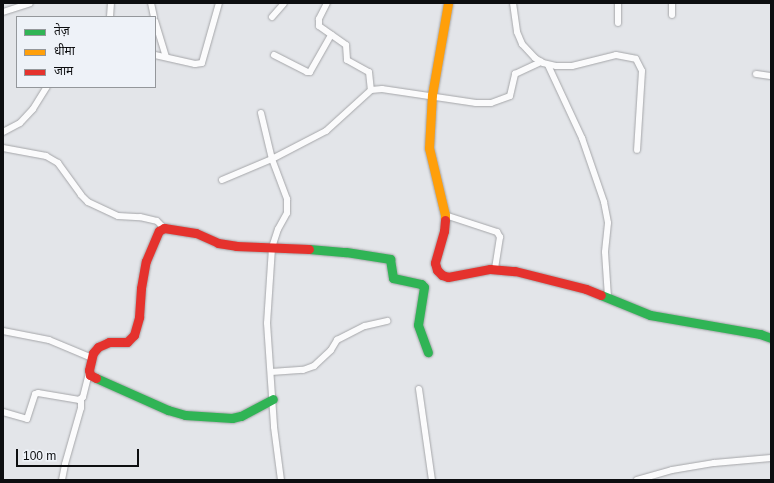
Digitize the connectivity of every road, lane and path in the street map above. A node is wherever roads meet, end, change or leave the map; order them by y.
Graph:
1 (30, 3) edge
2 (111, 3) edge
3 (151, 3) edge
4 (219, 3) edge
5 (284, 3) edge
6 (327, 3) edge
7 (448, 3) edge
8 (513, 3) edge
9 (618, 3) edge
10 (672, 3) edge
11 (3, 12) edge
12 (672, 15) dead end
13 (110, 16) edge
14 (154, 16) edge
15 (272, 17) dead end
16 (618, 23) dead end
17 (156, 24) edge
18 (331, 35) junction
19 (156, 55) edge
20 (274, 55) dead end
21 (166, 56) junction
22 (541, 62) junction
23 (548, 64) junction
24 (756, 74) dead end
25 (771, 76) edge
26 (46, 88) edge
27 (371, 90) junction
28 (432, 95) junction
29 (261, 113) dead end
30 (3, 132) edge
31 (3, 148) edge
32 (637, 150) dead end
33 (272, 159) junction
34 (222, 180) dead end
35 (445, 215) junction
36 (164, 228) junction
37 (272, 248) junction
38 (495, 269) junction
39 (608, 297) junction
40 (387, 322) dead end
41 (3, 331) edge
42 (771, 338) edge
43 (428, 352) dead end
44 (92, 358) junction
45 (271, 372) junction
46 (89, 373) junction
47 (419, 389) dead end
48 (82, 399) junction
49 (273, 399) junction
50 (3, 412) edge
51 (771, 458) edge
52 (62, 480) edge
53 (281, 480) edge
54 (432, 480) edge
55 (637, 480) edge

1 - 11 street
2 - 13 street
3 - 14 street
4 - 21 street
5 - 15 street
6 - 18 street
7 - 28 street
8 - 22 street
9 - 16 street
10 - 12 street
17 - 21 street
18 - 20 street
18 - 27 street
19 - 21 street
22 - 23 street
22 - 28 street
23 - 32 street
23 - 39 street
24 - 25 street
26 - 30 street
27 - 28 street
27 - 33 street
28 - 35 street
29 - 33 street
31 - 36 street
33 - 34 street
33 - 37 street
35 - 38 street
35 - 38 street
36 - 37 street
36 - 44 street
37 - 43 street
37 - 45 street
38 - 39 street
39 - 42 street
40 - 45 street
41 - 44 street
44 - 46 street
45 - 49 street
46 - 48 street
46 - 49 street
47 - 54 street
48 - 50 street
48 - 52 street
49 - 53 street
51 - 55 street

